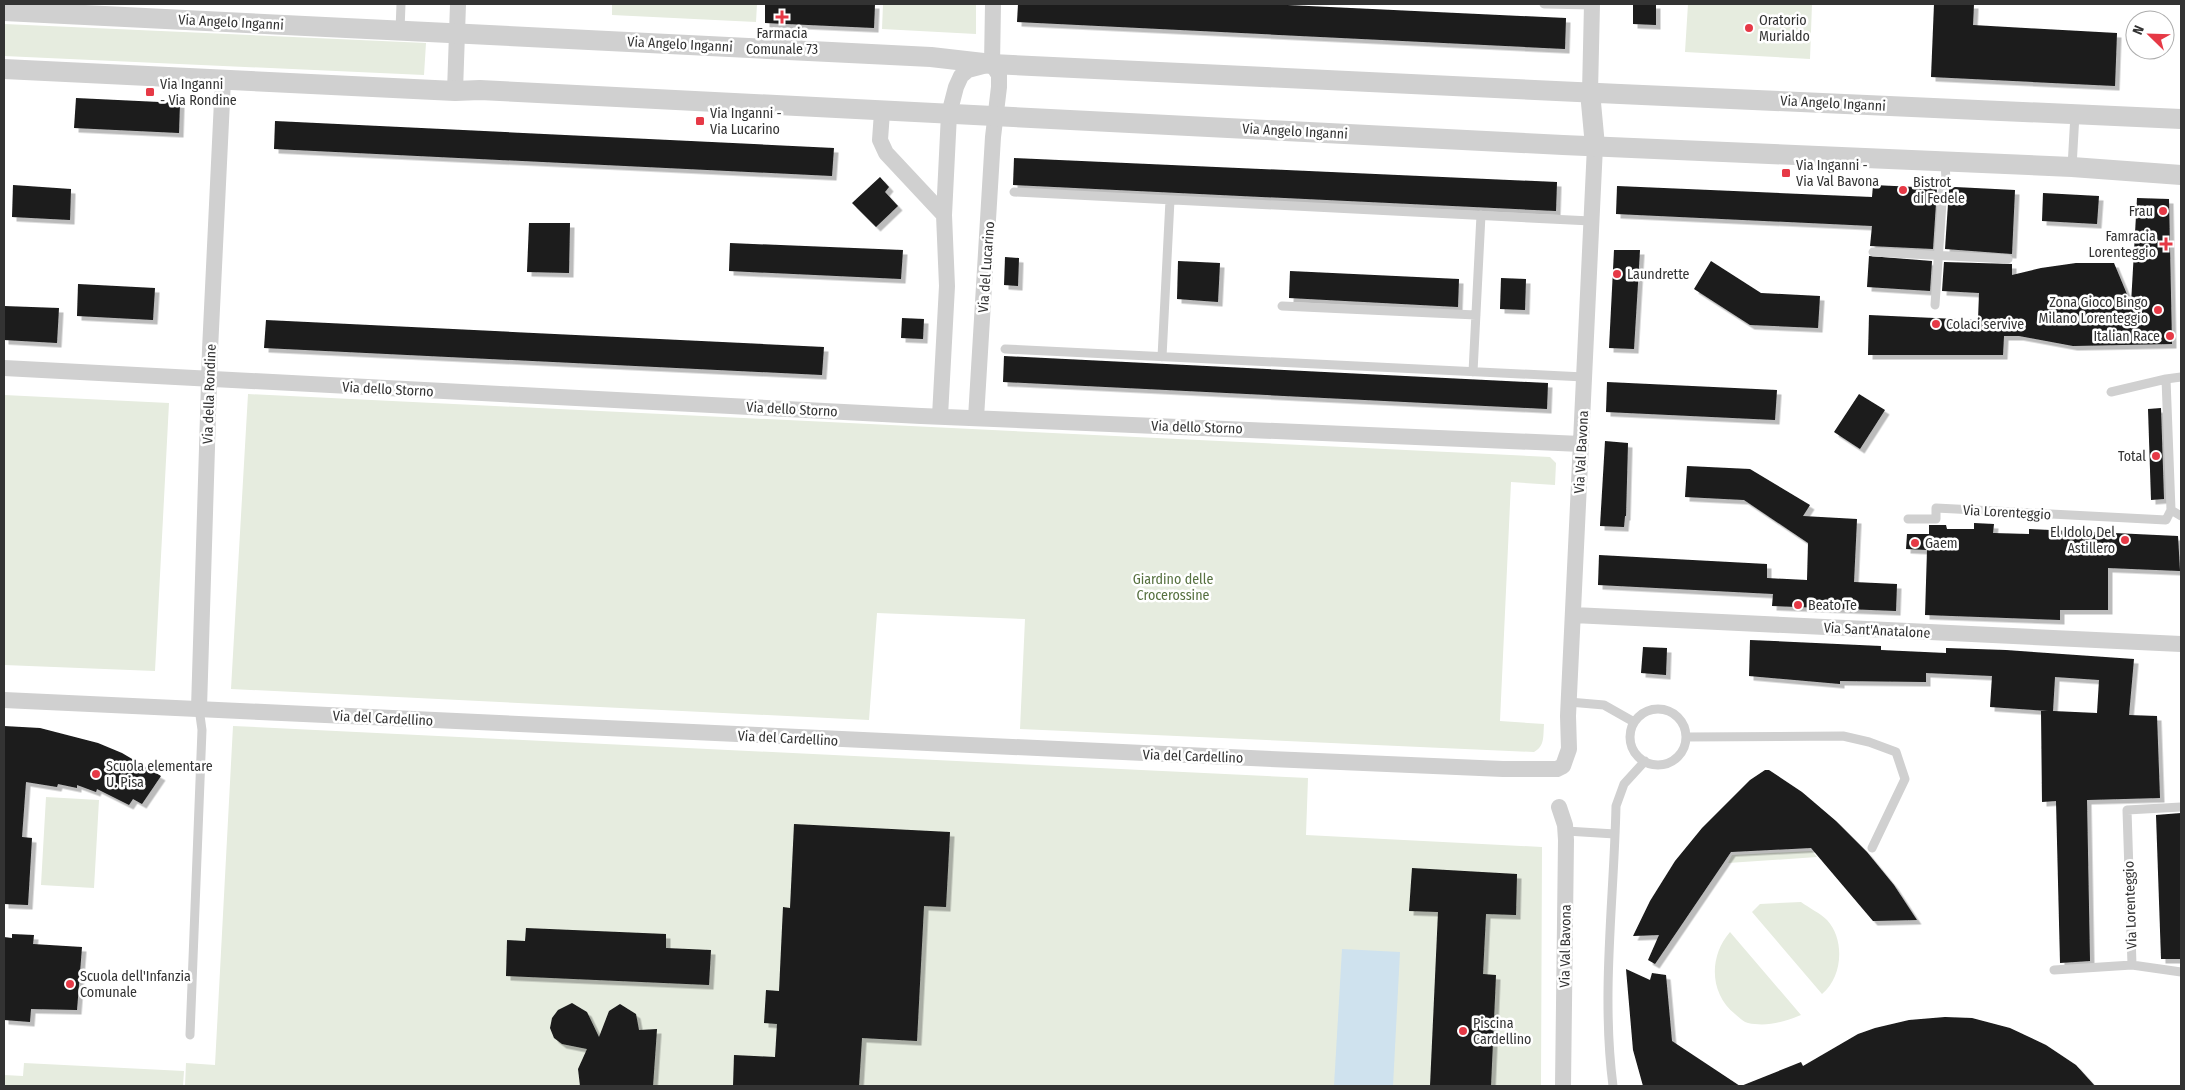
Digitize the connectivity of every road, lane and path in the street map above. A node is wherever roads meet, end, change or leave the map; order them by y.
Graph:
1 (401, 4) edge
2 (458, 4) edge
3 (993, 4) edge
4 (1544, 4) edge
5 (1592, 4) edge
6 (4, 10) edge
7 (400, 30) junction
8 (458, 33) junction
9 (992, 64) junction
10 (4, 69) edge
11 (223, 80) junction
12 (455, 91) junction
13 (1590, 92) junction
14 (882, 112) junction
15 (950, 114) junction
16 (2075, 114) junction
17 (995, 116) junction
18 (2181, 119) edge
19 (1594, 146) junction
20 (1945, 163) junction
21 (2072, 167) junction
22 (2181, 175) edge
23 (1014, 192) dead end
24 (1170, 200) junction
25 (944, 215) junction
26 (1481, 215) junction
27 (1591, 221) junction
28 (1873, 252) dead end
29 (1940, 256) junction
30 (2008, 259) dead end
31 (1936, 305) dead end
32 (1282, 306) dead end
33 (1476, 315) junction
34 (1004, 349) dead end
35 (1162, 357) junction
36 (4, 368) edge
37 (1473, 372) junction
38 (2181, 377) edge
39 (209, 378) junction
40 (1584, 378) junction
41 (2166, 380) junction
42 (2111, 392) dead end
43 (940, 416) junction
44 (976, 418) junction
45 (1581, 444) junction
46 (2171, 510) junction
47 (2181, 516) edge
48 (1908, 519) dead end
49 (1573, 615) junction
50 (2181, 644) edge
51 (4, 700) edge
52 (199, 708) junction
53 (1568, 709) junction
54 (1634, 722) junction
55 (1686, 737) junction
56 (1567, 758) joint
57 (1645, 762) junction
58 (1559, 807) dead end
59 (2181, 808) edge
60 (1566, 831) junction
61 (1616, 834) junction
62 (1872, 848) dead end
63 (2132, 965) junction
64 (2054, 970) dead end
65 (2181, 972) edge
66 (190, 1035) dead end
67 (1563, 1086) edge
68 (1613, 1086) edge

1 - 7 lane
2 - 8 street
3 - 9 street
4 - 5 lane
5 - 13 street
6 - 7 street, Via Angelo Inganni
7 - 8 street, Via Angelo Inganni
8 - 9 street, Via Angelo Inganni
8 - 12 street
9 - 13 street, Via Angelo Inganni
9 - 15 street, Via Angelo Inganni
9 - 17 street
10 - 11 street, Via Angelo Inganni
11 - 12 street, Via Angelo Inganni
11 - 39 street, Via della Rondine
12 - 14 street, Via Angelo Inganni
13 - 16 street, Via Angelo Inganni
13 - 19 street
14 - 15 street, Via Angelo Inganni
14 - 25 street
15 - 17 street, Via Angelo Inganni
15 - 25 street
16 - 18 street, Via Angelo Inganni
16 - 21 lane
17 - 19 street, Via Angelo Inganni
17 - 44 street, Via del Lucarino
19 - 20 street, Via Angelo Inganni
19 - 27 street, Via Val Bavona
20 - 21 street, Via Angelo Inganni
20 - 29 lane
21 - 22 street, Via Angelo Inganni
23 - 24 lane
24 - 26 lane
24 - 35 lane
25 - 43 street
26 - 27 lane
26 - 33 lane
27 - 40 street, Via Val Bavona
28 - 29 lane
29 - 30 lane
29 - 31 lane
32 - 33 lane
33 - 37 lane
34 - 35 lane
35 - 37 lane
36 - 39 street, Via dello Storno
37 - 40 lane
38 - 41 lane
39 - 43 street, Via dello Storno
39 - 52 street, Via della Rondine
40 - 45 street, Via Val Bavona
41 - 42 lane
41 - 46 lane
43 - 44 street, Via dello Storno
44 - 45 street, Via dello Storno
45 - 49 street, Via Val Bavona
46 - 47 lane
46 - 48 lane, Via Lorenteggio
49 - 50 street, Via Sant'Anatalone
49 - 53 street, Via Val Bavona
51 - 52 street, Via del Cardellino
52 - 56 street, Via del Cardellino
52 - 66 lane
53 - 54 lane
53 - 56 street, Via Val Bavona
54 - 55 lane
54 - 57 lane
55 - 57 lane
55 - 62 lane
57 - 61 lane
58 - 60 street, Via Val Bavona
59 - 63 lane, Via Lorenteggio
60 - 61 lane
60 - 67 street, Via Val Bavona
61 - 68 lane
63 - 64 lane, Via Lorenteggio
63 - 65 lane, Via Lorenteggio

